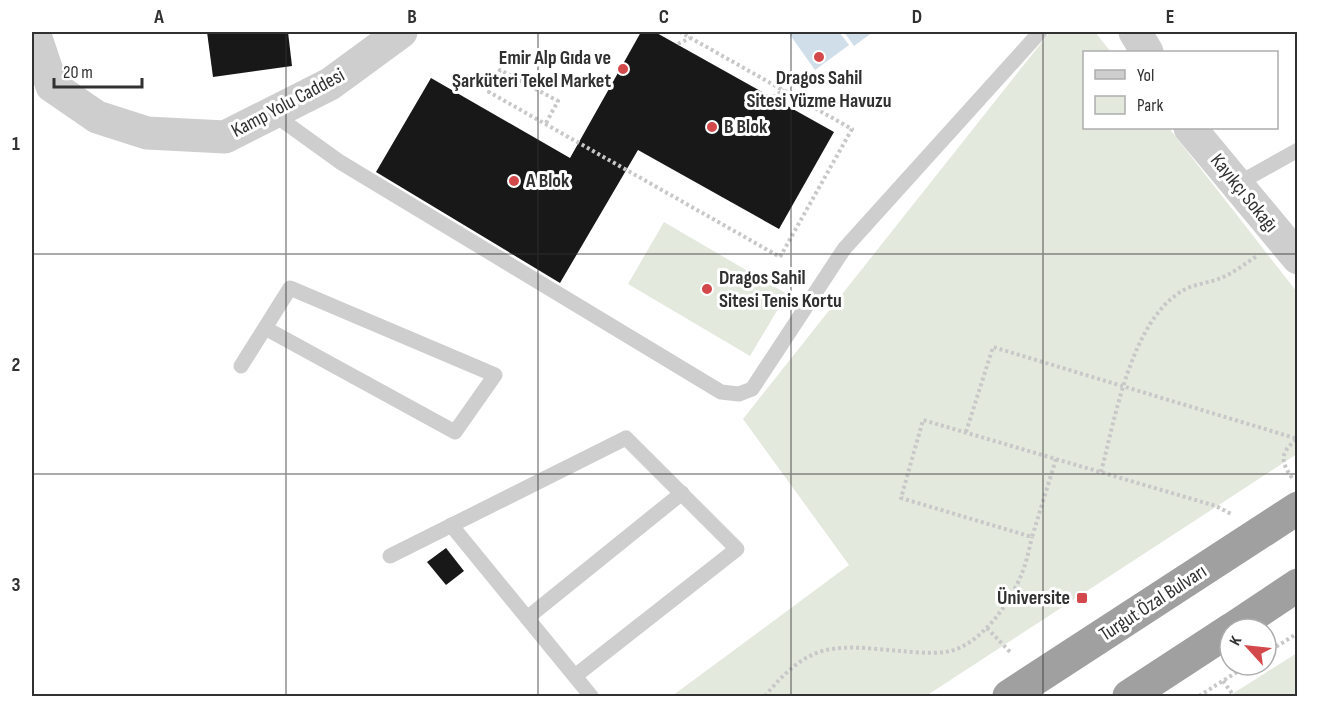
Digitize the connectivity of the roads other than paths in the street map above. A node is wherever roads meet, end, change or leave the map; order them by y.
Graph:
1 (34, 32) edge
2 (401, 32) edge
3 (1040, 32) edge
4 (1136, 32) edge
5 (1146, 51) edge
6 (272, 113) junction
7 (1192, 129) edge
8 (1298, 150) edge
9 (1237, 184) junction
10 (1290, 249) edge
11 (265, 328) junction
12 (241, 366) dead end
13 (682, 493) junction
14 (1296, 495) edge
15 (451, 525) junction
16 (390, 556) dead end
17 (1298, 585) edge
18 (1249, 617) edge
19 (527, 618) junction
20 (1218, 638) edge
21 (575, 676) junction
22 (591, 696) edge
23 (1009, 696) edge
24 (1129, 696) edge

1 - 6 street, Kamp Yolu Caddesi
2 - 6 street, Kamp Yolu Caddesi
3 - 6 lane
4 - 5 street
7 - 9 street, Kayıkçı Sokağı
8 - 9 lane
9 - 10 street, Kayıkçı Sokağı
11 - 11 lane
11 - 12 lane
13 - 15 lane
13 - 19 lane
13 - 21 lane
14 - 23 highway, Turgut Özal Bulvarı
15 - 16 lane
15 - 19 lane
17 - 18 highway
19 - 21 lane
20 - 24 highway
21 - 22 lane

